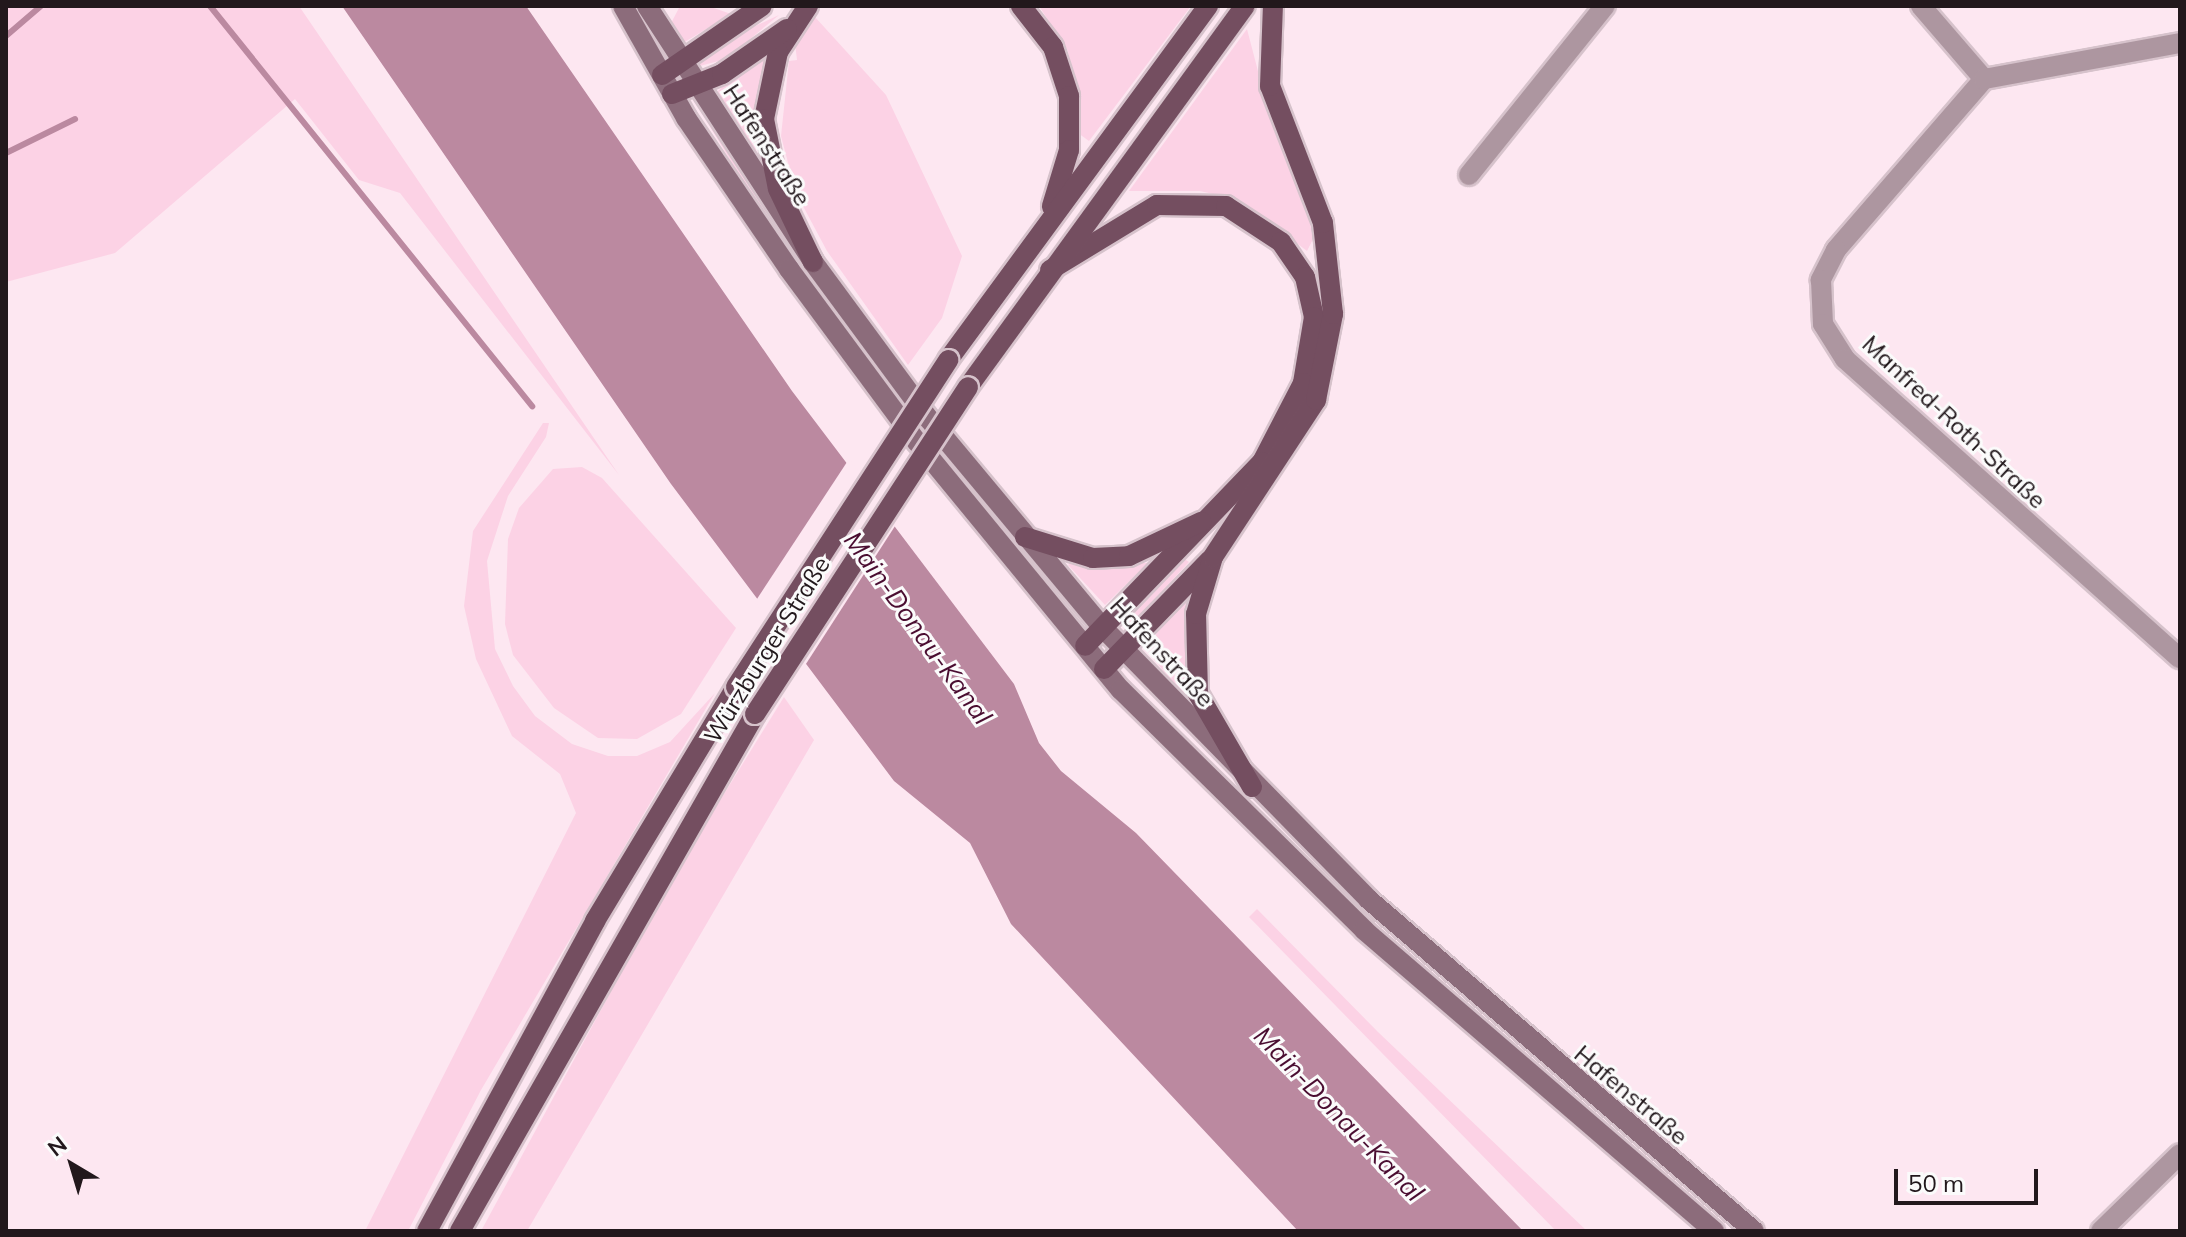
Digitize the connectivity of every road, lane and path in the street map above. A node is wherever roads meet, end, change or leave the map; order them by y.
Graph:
1 (623, 6) edge
2 (647, 6) edge
3 (762, 6) edge
4 (808, 6) edge
5 (1021, 6) edge
6 (1208, 6) edge
7 (1245, 6) edge
8 (1273, 6) edge
9 (1605, 6) edge
10 (1921, 6) edge
11 (790, 27) junction
12 (2180, 43) edge
13 (680, 59) junction
14 (662, 75) junction
15 (1984, 79) junction
16 (697, 86) junction
17 (672, 94) junction
18 (1469, 175) dead end
19 (1047, 222) junction
20 (813, 262) junction
21 (1050, 270) junction
22 (1215, 514) junction
23 (1025, 537) junction
24 (1213, 557) junction
25 (1103, 628) junction
26 (1085, 646) junction
27 (1124, 651) junction
28 (2180, 658) edge
29 (1104, 669) junction
30 (1252, 787) junction
31 (2180, 1154) edge
32 (427, 1231) edge
33 (460, 1231) edge
34 (1714, 1231) edge
35 (1754, 1231) edge
36 (2101, 1231) edge

1 - 14 main road, Hafenstraße
2 - 13 main road, Hafenstraße
3 - 13 main road
4 - 11 main road
5 - 19 main road
6 - 19 main road, Würzburger Straße
7 - 21 main road, Würzburger Straße
8 - 24 main road
9 - 18 street
10 - 15 street
11 - 16 main road
11 - 20 main road
12 - 15 street
13 - 14 main road
13 - 16 main road, Hafenstraße
14 - 17 main road, Hafenstraße
15 - 28 street, Manfred-Roth-Straße
16 - 17 main road
16 - 20 main road, Hafenstraße
17 - 26 main road, Hafenstraße
19 - 32 main road, Würzburger Straße, bridge
20 - 23 main road, Hafenstraße
21 - 22 main road
21 - 33 main road, Würzburger Straße, bridge
22 - 23 main road
22 - 25 main road
23 - 25 main road, Hafenstraße
24 - 27 main road
24 - 30 main road
25 - 26 main road
25 - 27 main road, Hafenstraße
26 - 29 main road, Hafenstraße
27 - 29 main road
27 - 30 main road, Hafenstraße
29 - 34 main road, Hafenstraße
30 - 35 main road, Hafenstraße
31 - 36 street

